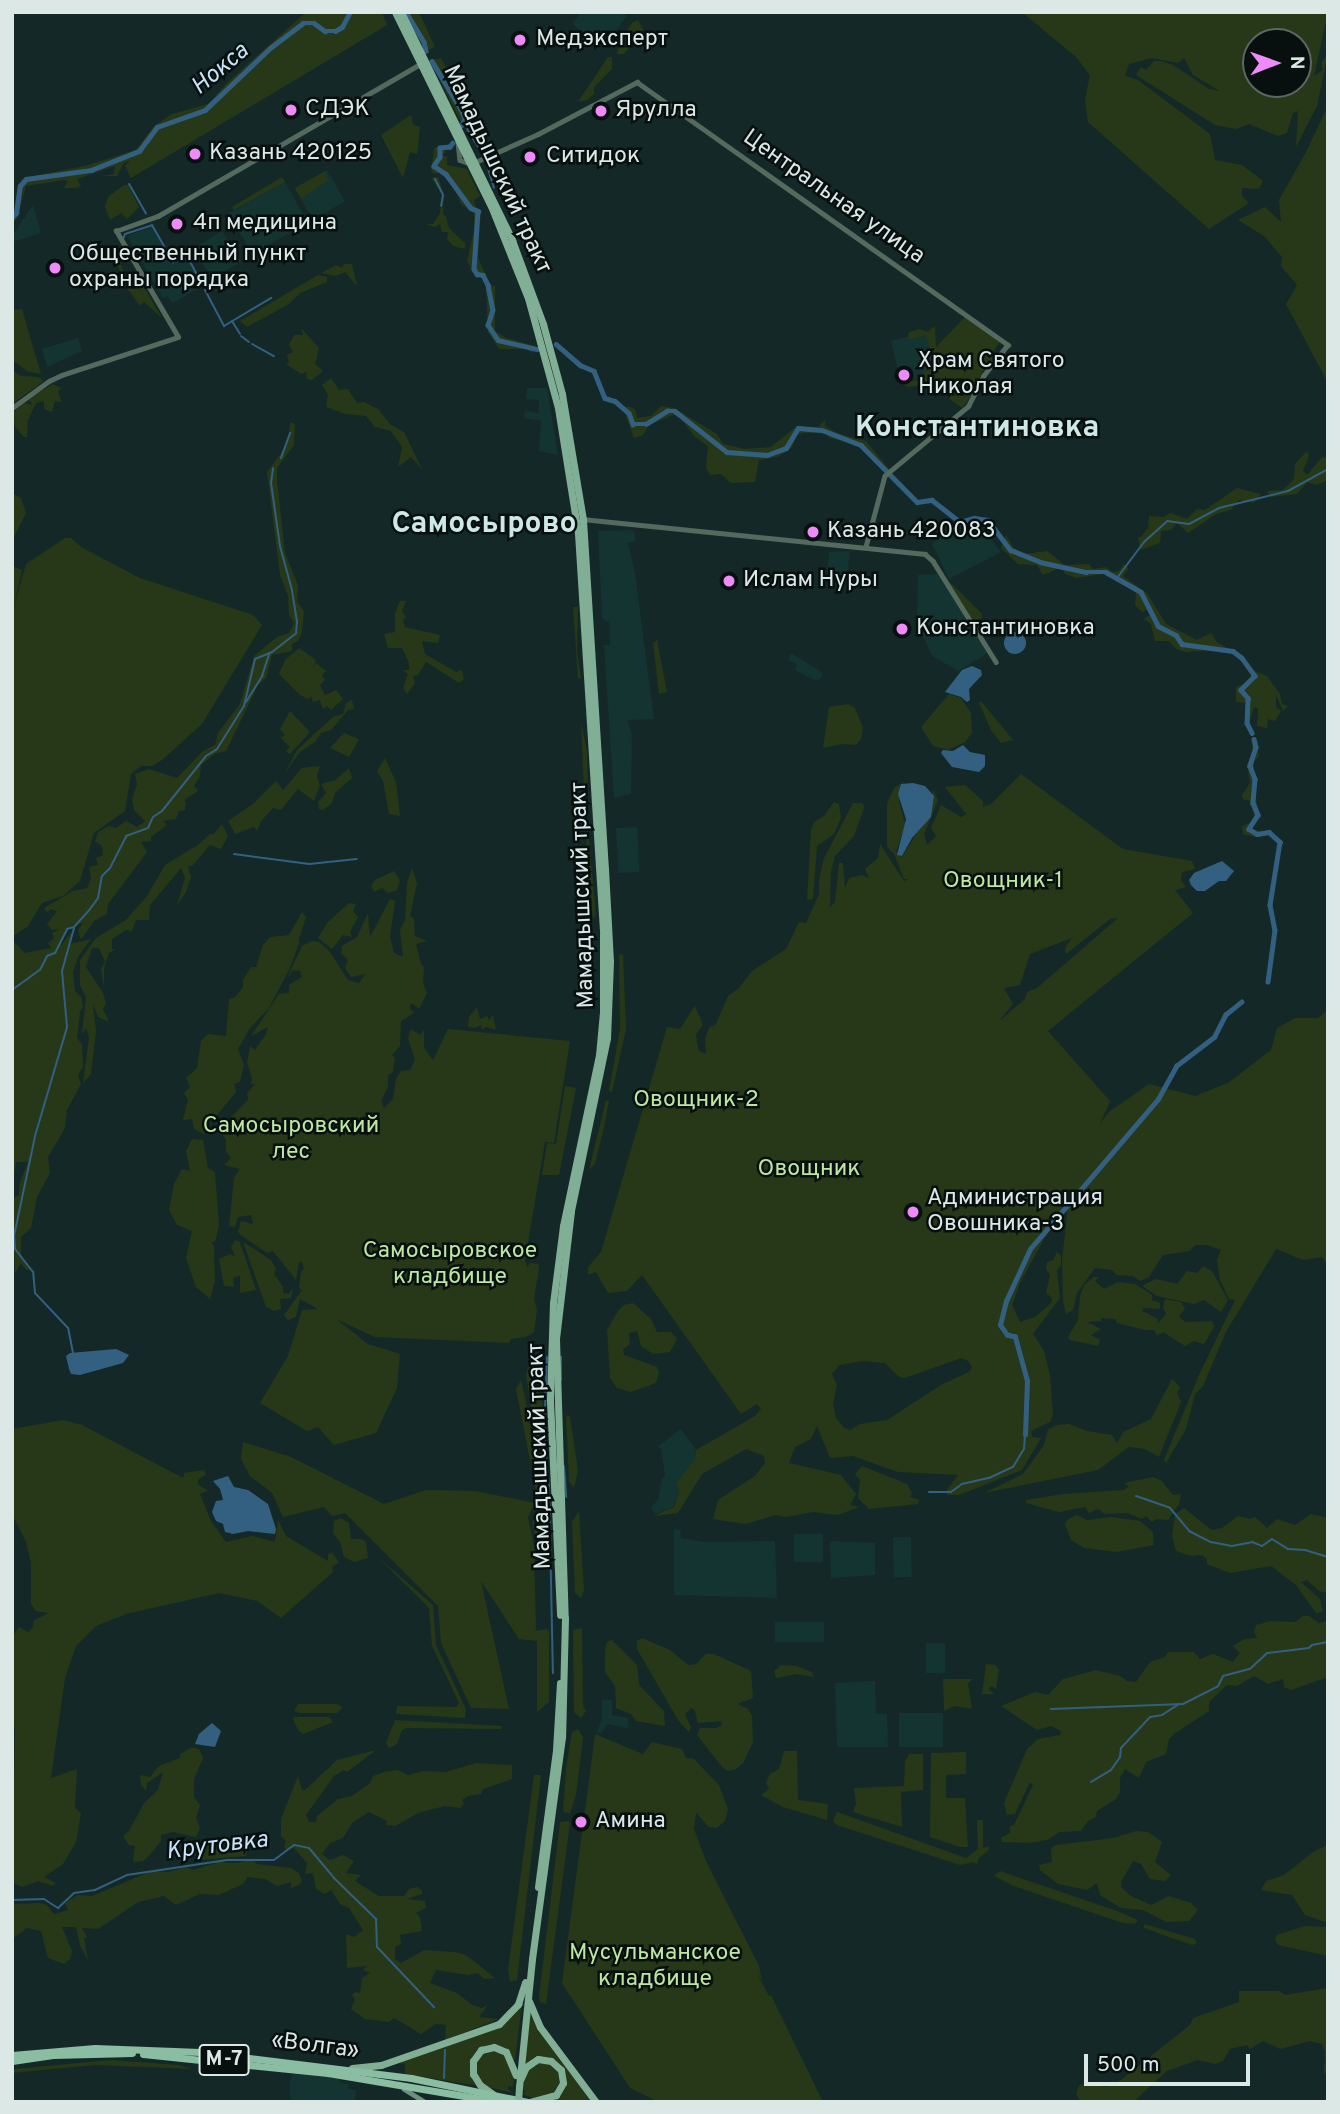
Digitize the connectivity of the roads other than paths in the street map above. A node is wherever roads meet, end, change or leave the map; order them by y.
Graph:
1 (395, 12) edge
2 (401, 12) edge
3 (416, 66) junction
4 (485, 158) junction
5 (473, 163) junction
6 (483, 177) junction
7 (12, 408) edge
8 (581, 504) junction
9 (580, 518) junction
10 (593, 521) junction
11 (584, 538) junction
12 (866, 547) junction
13 (996, 662) dead end
14 (545, 1848) junction
15 (527, 1986) junction
16 (12, 2055) edge
17 (12, 2061) edge
18 (340, 2069) junction
19 (516, 2075) junction
20 (353, 2077) junction
21 (517, 2086) junction
22 (493, 2094) junction
23 (425, 2102) edge
24 (500, 2102) edge
25 (517, 2102) edge
26 (529, 2102) edge
27 (596, 2102) edge

1 - 3 main road, Мамадышский тракт
2 - 5 main road, Мамадышский тракт
3 - 5 main road, Мамадышский тракт
3 - 7 street
4 - 5 street
4 - 6 street
4 - 12 street, Центральная улица
5 - 6 main road, Мамадышский тракт
5 - 9 main road, Мамадышский тракт
6 - 8 main road, Мамадышский тракт
8 - 9 main road, Мамадышский тракт
8 - 10 street
9 - 10 street
9 - 11 main road, Мамадышский тракт
9 - 14 main road, Мамадышский тракт
10 - 11 street
10 - 12 street
11 - 14 main road, Мамадышский тракт
12 - 13 street
14 - 15 main road
15 - 18 main road
15 - 19 main road
15 - 21 main road
15 - 27 main road
16 - 18 highway, «Волга» / М-7
17 - 20 highway, «Волга» / М-7
18 - 22 highway, «Волга» / М-7
19 - 21 main road
19 - 22 main road
20 - 23 main road
20 - 24 highway, «Волга» / М-7
21 - 25 main road, bridge
21 - 26 main road
22 - 26 highway, «Волга» / М-7

